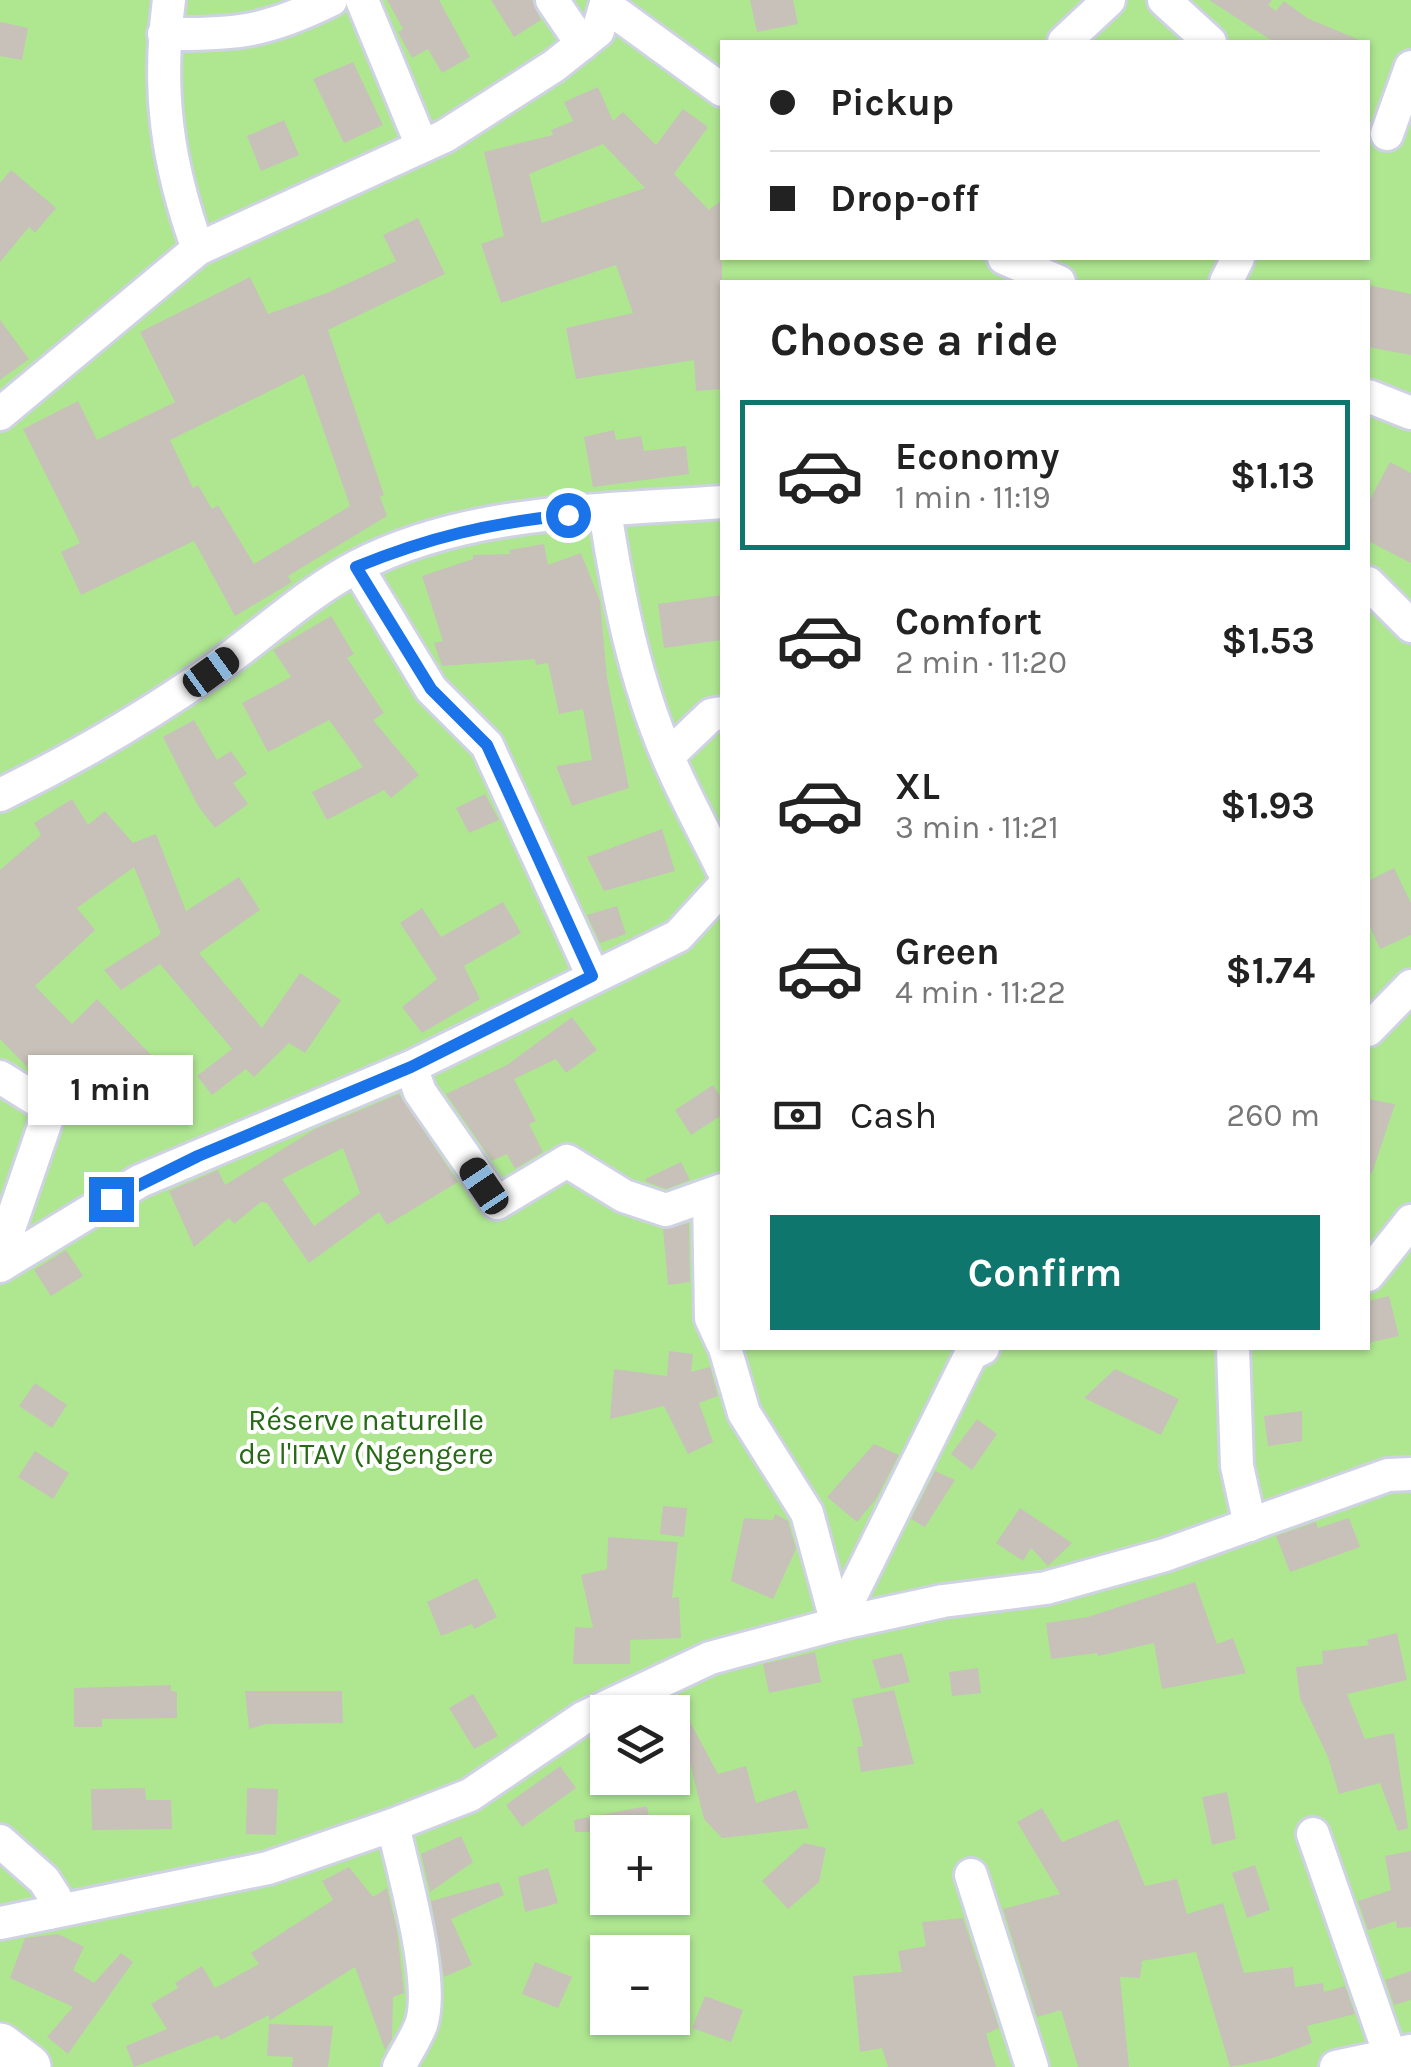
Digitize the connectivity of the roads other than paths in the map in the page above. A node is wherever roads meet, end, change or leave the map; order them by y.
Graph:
1 (169, 0) edge
2 (331, 0) edge
3 (362, 0) edge
4 (552, 0) edge
5 (1109, 0) edge
6 (1164, 0) edge
7 (607, 3) edge
8 (164, 34) junction
9 (1066, 40) edge
10 (1208, 40) edge
11 (582, 44) junction
12 (1411, 66) edge
13 (720, 88) edge
14 (1388, 135) edge
15 (422, 146) junction
16 (198, 250) junction
17 (1009, 260) edge
18 (1054, 280) edge
19 (1370, 397) edge
20 (1411, 413) edge
21 (0, 414) edge
22 (720, 502) edge
23 (606, 511) junction
24 (356, 567) junction
25 (1370, 587) edge
26 (1411, 626) edge
27 (720, 713) edge
28 (668, 756) junction
29 (0, 795) edge
30 (720, 864) edge
31 (720, 890) edge
32 (592, 976) junction
33 (1411, 986) edge
34 (1370, 1028) edge
35 (411, 1067) junction
36 (0, 1077) edge
37 (716, 1192) edge
38 (1411, 1221) edge
39 (0, 1255) edge
40 (0, 1266) edge
41 (1370, 1272) edge
42 (720, 1337) edge
43 (725, 1350) edge
44 (979, 1350) edge
45 (1233, 1350) edge
46 (1411, 1474) edge
47 (1250, 1526) junction
48 (836, 1624) junction
49 (392, 1825) junction
50 (1313, 1834) dead end
51 (0, 1841) edge
52 (971, 1874) dead end
53 (49, 1914) junction
54 (0, 1923) edge
55 (0, 2046) edge
56 (1401, 2053) edge
57 (28, 2067) edge
58 (399, 2067) edge
59 (1032, 2067) edge
60 (1336, 2067) edge

1 - 8 street
2 - 8 street
3 - 15 street
4 - 11 street
5 - 9 street
6 - 10 street
7 - 11 street
7 - 13 street
8 - 16 street
11 - 15 street
12 - 14 street
15 - 16 street
16 - 21 street
17 - 18 street
19 - 20 street
22 - 23 street
23 - 24 street
23 - 28 street
24 - 29 street
24 - 32 street
25 - 26 street
27 - 28 street
28 - 30 street
31 - 32 street
32 - 35 street
33 - 34 street
35 - 37 street
35 - 40 street
36 - 39 street
37 - 42 street
38 - 41 street
43 - 48 street
44 - 48 street
45 - 47 street
46 - 47 street
47 - 48 street
48 - 49 street
49 - 53 street
49 - 58 street
50 - 56 street
51 - 53 street
52 - 59 street
53 - 54 street
55 - 57 main road
56 - 60 street

